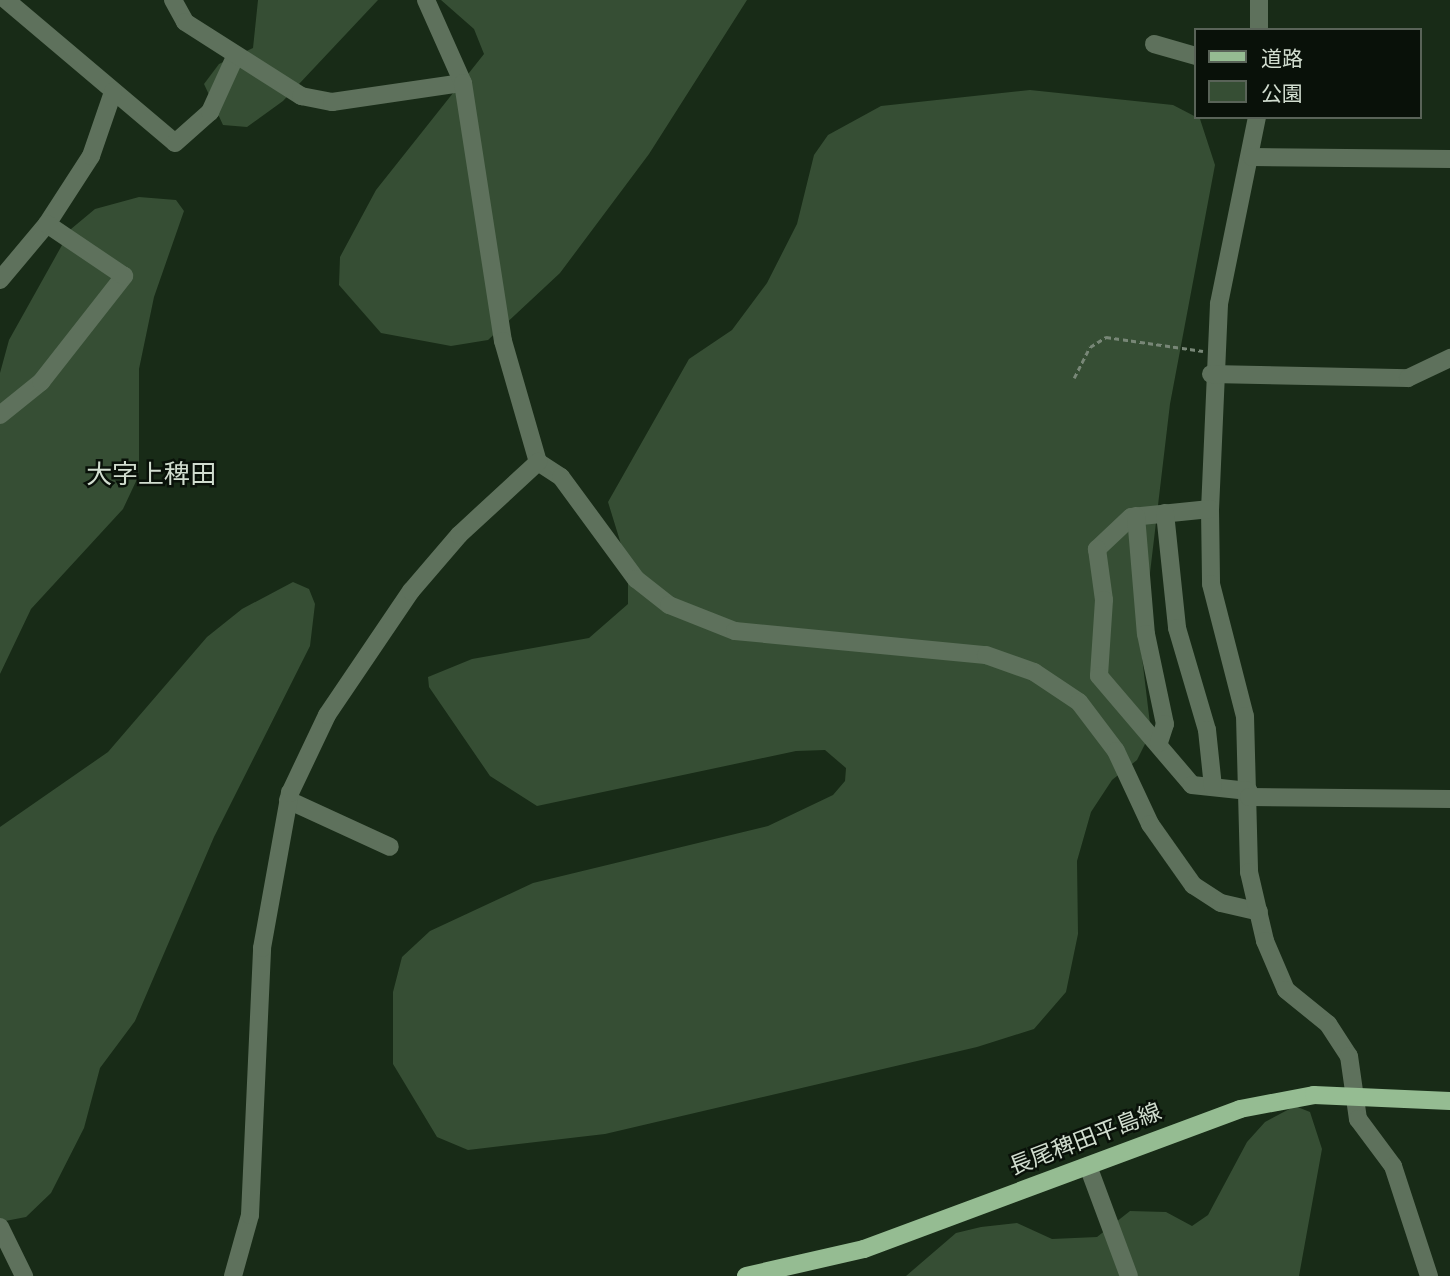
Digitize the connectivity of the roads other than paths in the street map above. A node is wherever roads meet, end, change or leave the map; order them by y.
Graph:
1 (6, 0) edge
2 (173, 0) edge
3 (426, 0) edge
4 (1259, 0) edge
5 (1259, 28) edge
6 (1154, 44) dead end
7 (1194, 56) edge
8 (234, 58) junction
9 (463, 83) junction
10 (113, 92) junction
11 (1257, 119) edge
12 (1252, 157) junction
13 (1450, 159) edge
14 (47, 224) junction
15 (0, 279) edge
16 (1450, 358) edge
17 (1211, 374) junction
18 (0, 415) edge
19 (538, 462) junction
20 (1210, 509) junction
21 (1166, 513) junction
22 (1136, 516) junction
23 (1159, 743) junction
24 (1213, 787) junction
25 (1249, 794) junction
26 (1450, 799) edge
27 (288, 800) junction
28 (390, 847) dead end
29 (1259, 912) junction
30 (1352, 1094) junction
31 (1450, 1101) edge
32 (1088, 1166) junction
33 (0, 1227) edge
34 (24, 1276) edge
35 (233, 1276) edge
36 (746, 1276) edge
37 (1129, 1276) edge
38 (1429, 1276) edge

1 - 10 street
2 - 8 street
3 - 9 street
4 - 5 street
6 - 7 street
8 - 9 street
8 - 10 street
9 - 19 street
10 - 14 street
11 - 12 street
12 - 13 street
12 - 17 street
14 - 15 street
14 - 18 street
16 - 17 street
17 - 20 street
19 - 27 street
19 - 29 street
20 - 21 street
20 - 25 street
21 - 22 street
21 - 24 street
22 - 23 street
22 - 23 street
23 - 24 street
24 - 25 street
25 - 26 street
25 - 29 street
27 - 28 street
27 - 35 street
29 - 30 street
30 - 31 main road, 長尾稗田平島線
30 - 32 main road, 長尾稗田平島線
30 - 38 street
32 - 36 main road, 長尾稗田平島線
32 - 37 street
33 - 34 street

